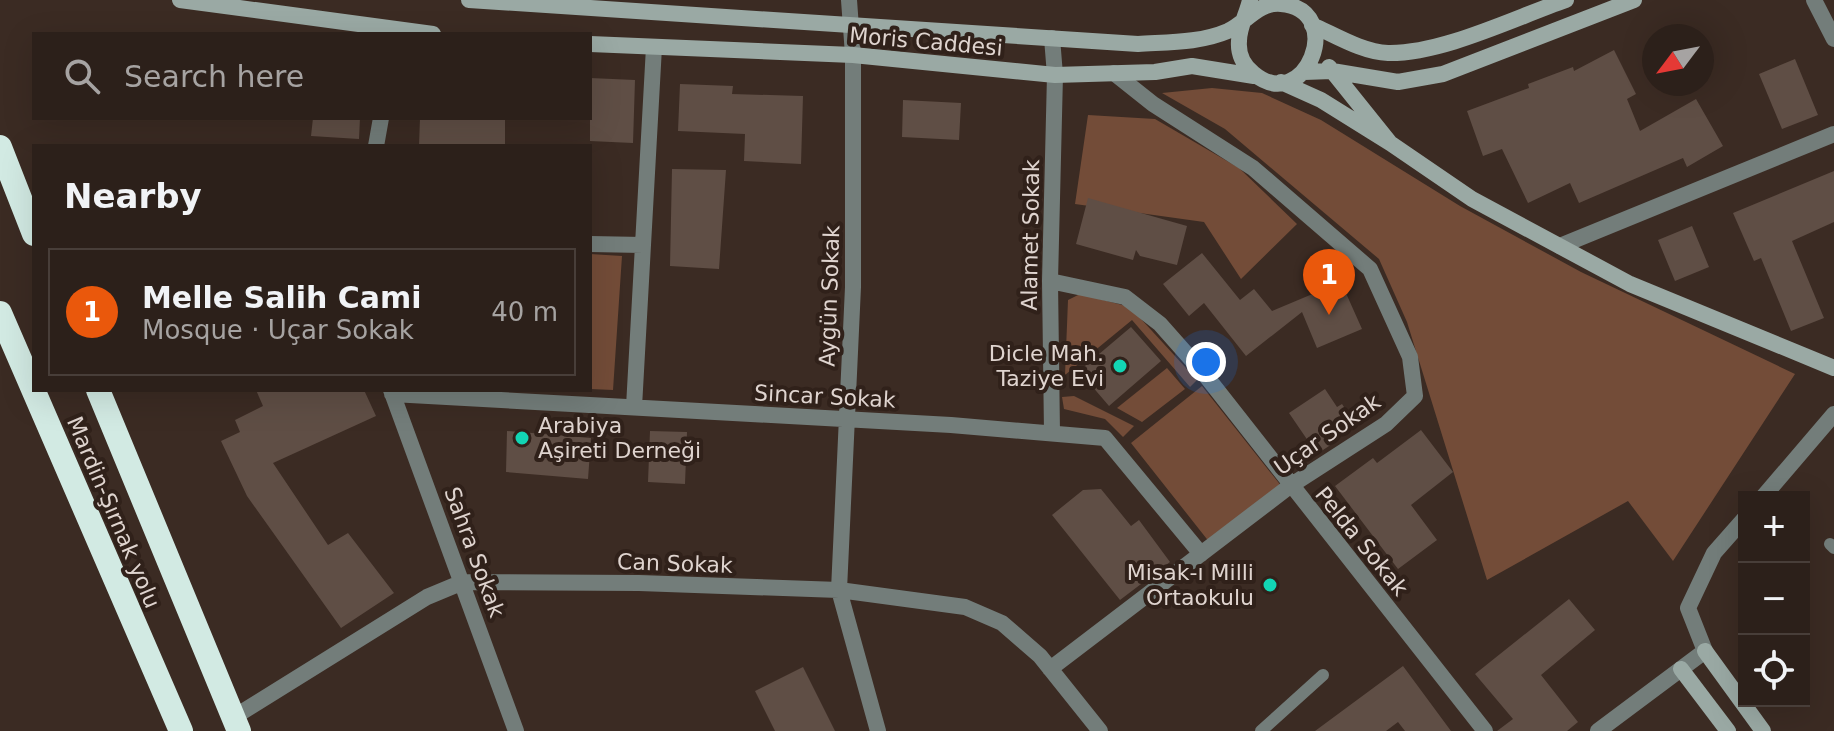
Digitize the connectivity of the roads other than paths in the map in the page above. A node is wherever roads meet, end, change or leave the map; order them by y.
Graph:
1 (180, 0) edge
2 (469, 0) edge
3 (849, 0) edge
4 (1250, 0) edge
5 (1566, 0) edge
6 (1634, 0) edge
7 (1814, 0) edge
8 (246, 5) edge
9 (611, 5) edge
10 (1306, 13) edge
11 (1246, 19) junction
12 (851, 24) junction
13 (381, 31) edge
14 (1052, 38) junction
15 (1834, 39) edge
16 (592, 44) edge
17 (654, 47) junction
18 (1316, 50) junction
19 (853, 55) junction
20 (1332, 71) junction
21 (1304, 72) junction
22 (1114, 73) junction
23 (1055, 75) junction
24 (1257, 76) junction
25 (1281, 82) junction
26 (381, 120) edge
27 (1834, 134) edge
28 (1390, 143) junction
29 (376, 144) edge
30 (0, 147) edge
31 (32, 229) edge
32 (592, 244) edge
33 (643, 245) junction
34 (1560, 246) junction
35 (1050, 281) junction
36 (0, 313) edge
37 (1834, 368) edge
38 (32, 387) edge
39 (34, 392) edge
40 (99, 392) edge
41 (391, 392) edge
42 (634, 407) junction
43 (1834, 414) edge
44 (847, 420) junction
45 (1052, 433) junction
46 (1290, 486) junction
47 (1768, 491) edge
48 (1738, 526) edge
49 (1201, 554) junction
50 (463, 582) junction
51 (839, 590) junction
52 (1705, 651) junction
53 (1050, 669) junction
54 (1681, 669) junction
55 (1323, 675) dead end
56 (236, 724) edge
57 (181, 731) edge
58 (516, 731) edge
59 (878, 731) edge
60 (1100, 731) edge
61 (1261, 731) edge
62 (1485, 731) edge
63 (1598, 731) edge
64 (1728, 731) edge
65 (1763, 731) edge

1 - 8 street
2 - 9 street, Moris Caddesi
3 - 12 street, Aygün Sokak
4 - 11 street
5 - 10 street
6 - 20 street
7 - 15 street
8 - 13 street
9 - 12 street, Moris Caddesi
10 - 11 street
10 - 18 street
11 - 14 street, Moris Caddesi
11 - 24 street
12 - 14 street, Moris Caddesi
12 - 19 street, Aygün Sokak
14 - 23 street, Alamet Sokak
16 - 17 street, Moris Caddesi
17 - 19 street, Moris Caddesi
17 - 33 street
18 - 20 street
18 - 21 street
19 - 23 street, Moris Caddesi
19 - 44 street, Aygün Sokak
20 - 21 street
20 - 28 street
21 - 25 street
22 - 23 street, Moris Caddesi
22 - 24 street, Moris Caddesi
22 - 46 street, Uçar Sokak
23 - 35 street, Alamet Sokak
24 - 25 street
25 - 28 street
26 - 29 street
27 - 34 street
28 - 34 street
30 - 31 highway
32 - 33 street
33 - 42 street
34 - 37 street
35 - 45 street, Alamet Sokak
35 - 46 street, Pelda Sokak
36 - 38 highway, Mardin-Şırnak yolu
39 - 57 highway, Mardin-Şırnak yolu
40 - 56 highway, Mardin-Şırnak yolu
41 - 42 street, Sincar Sokak
41 - 50 street, Sahra Sokak
42 - 44 street, Sincar Sokak
43 - 47 street
44 - 45 street, Sincar Sokak
44 - 51 street, Aygün Sokak
45 - 49 street, Sincar Sokak
46 - 49 street, Uçar Sokak
46 - 62 street, Pelda Sokak
48 - 52 street
49 - 53 street, Uçar Sokak
50 - 51 street, Can Sokak
50 - 56 street, Can Sokak
50 - 58 street, Sahra Sokak
51 - 53 street, Can Sokak
51 - 59 street, Aygün Sokak
52 - 54 street
52 - 65 street
53 - 60 street, Can Sokak
54 - 63 street
54 - 64 street
55 - 61 lane

